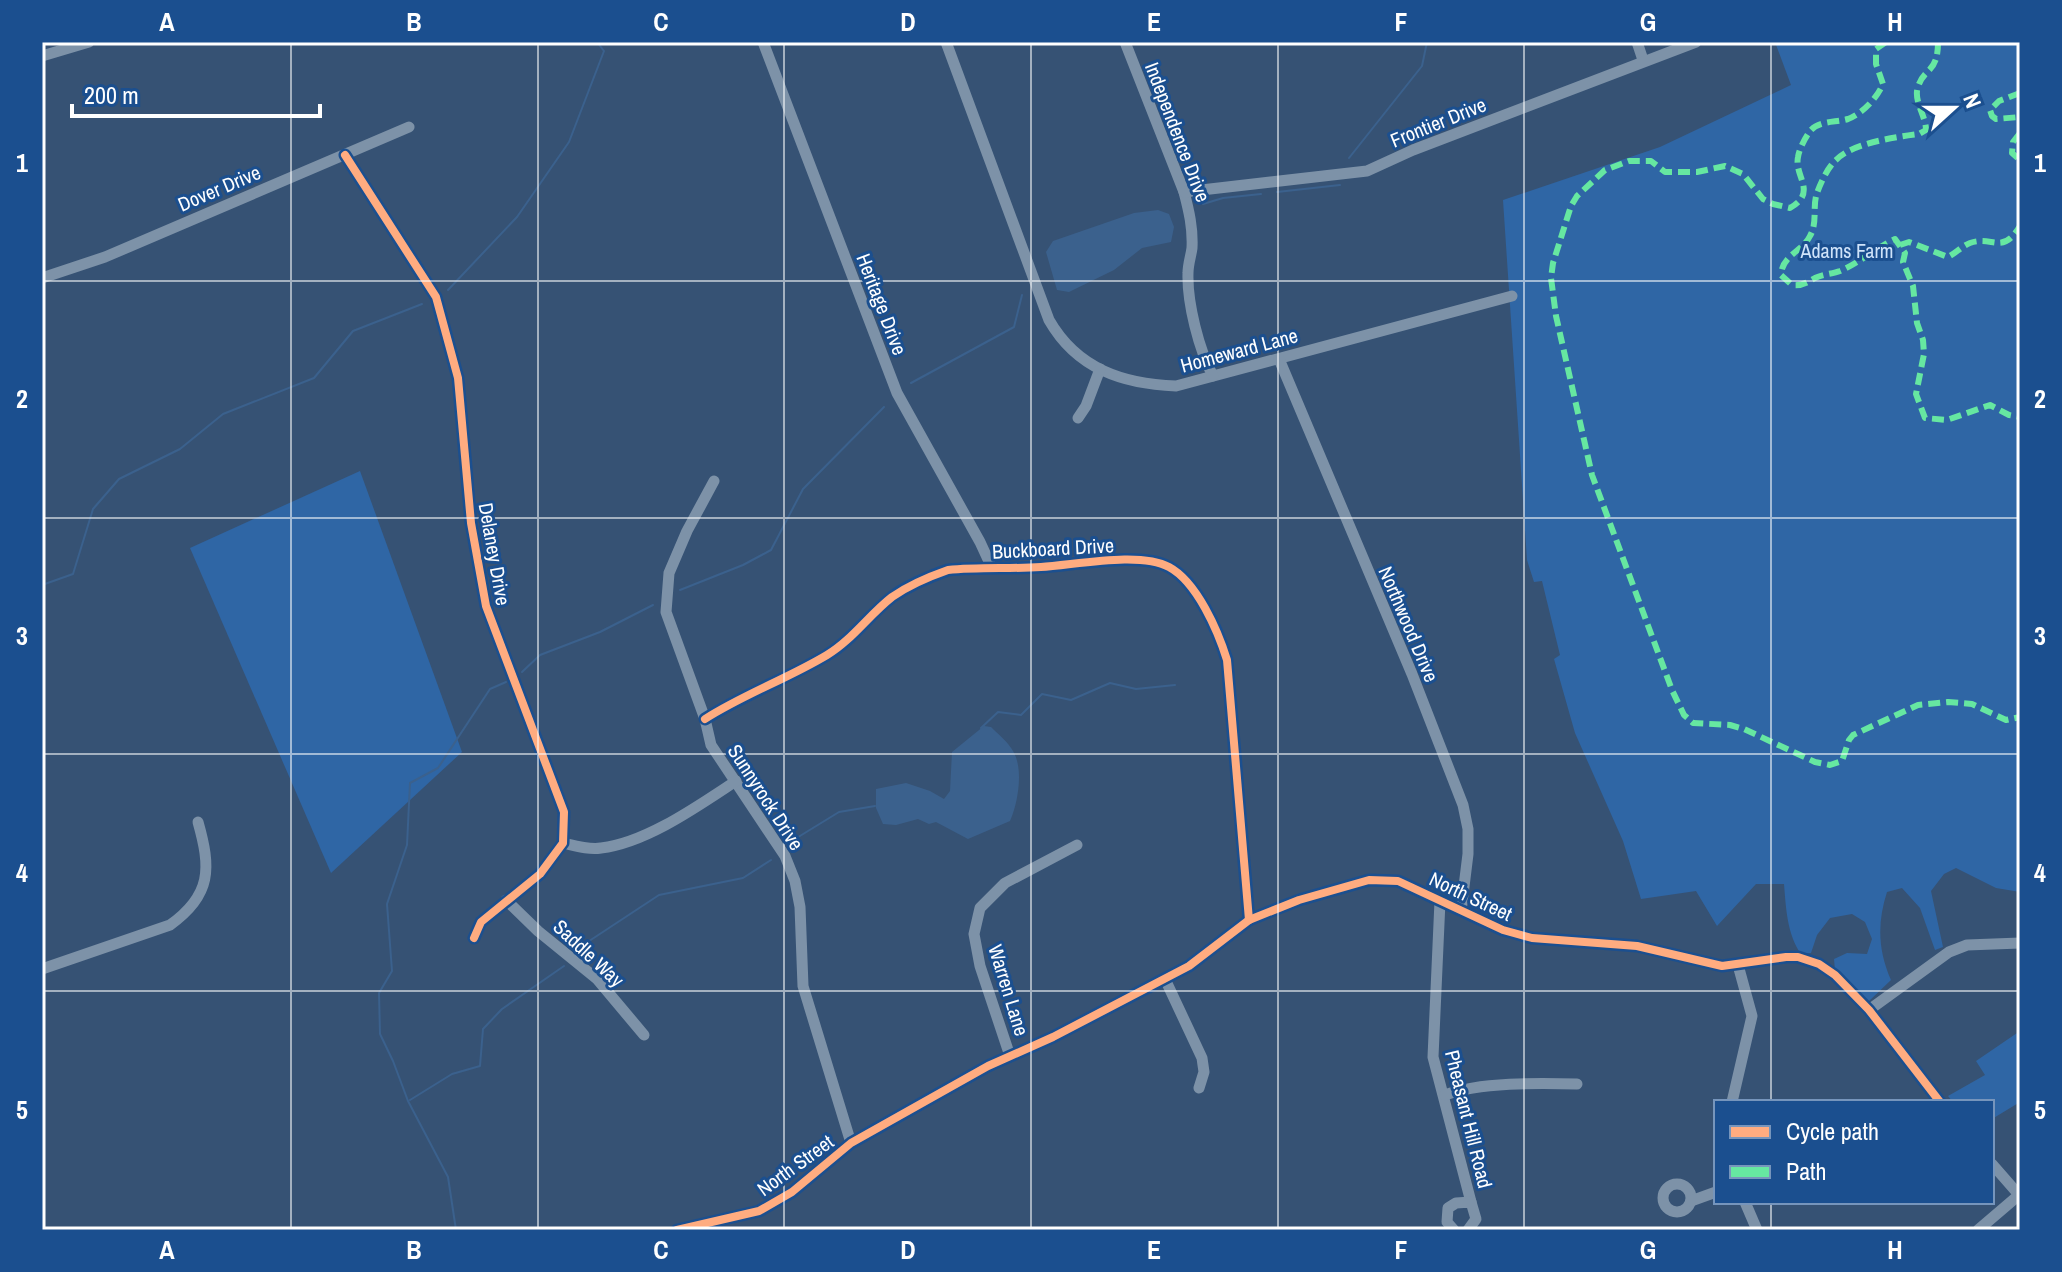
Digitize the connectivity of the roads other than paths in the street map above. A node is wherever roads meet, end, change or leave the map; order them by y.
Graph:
1 (89, 42) edge
2 (763, 42) edge
3 (946, 42) edge
4 (1125, 42) edge
5 (1637, 42) edge
6 (1696, 42) edge
7 (42, 56) edge
8 (1643, 60) junction
9 (409, 127) dead end
10 (345, 155) junction
11 (1184, 192) junction
12 (42, 278) edge
13 (1512, 296) dead end
14 (1279, 359) junction
15 (1100, 369) junction
16 (1213, 376) junction
17 (1078, 418) dead end
18 (714, 481) dead end
19 (992, 568) junction
20 (705, 719) junction
21 (736, 781) junction
22 (198, 822) dead end
23 (563, 843) junction
24 (1077, 845) dead end
25 (506, 900) junction
26 (1440, 901) junction
27 (1461, 911) junction
28 (1249, 920) junction
29 (474, 938) dead end
30 (2020, 943) edge
31 (1738, 965) junction
32 (42, 969) edge
33 (1165, 979) junction
34 (1869, 1010) junction
35 (644, 1035) dead end
36 (1010, 1056) junction
37 (1577, 1084) dead end
38 (1199, 1088) dead end
39 (1445, 1095) junction
40 (1732, 1100) edge
41 (1938, 1100) edge
42 (851, 1143) junction
43 (1994, 1166) edge
44 (1714, 1193) edge
45 (2020, 1196) edge
46 (1691, 1201) dead end
47 (1471, 1202) junction
48 (1746, 1204) edge
49 (718, 1226) edge
50 (677, 1230) edge
51 (1454, 1230) edge
52 (1468, 1230) edge
53 (1757, 1230) edge
54 (1978, 1230) edge

1 - 7 street
2 - 19 street, Heritage Drive
3 - 15 street, Homeward Lane
4 - 11 street, Independence Drive
5 - 8 street
6 - 8 street, Frontier Drive
8 - 11 street, Frontier Drive
9 - 10 street, Dover Drive
10 - 12 street, Dover Drive
10 - 23 street, Delaney Drive
11 - 16 street, Independence Drive
13 - 14 street, Homeward Lane
14 - 16 street, Homeward Lane
14 - 27 street, Northwood Drive
15 - 16 street, Homeward Lane
15 - 17 street
18 - 20 street, Sunnyrock Drive
19 - 20 street, Buckboard Drive
19 - 28 street, Buckboard Drive
20 - 21 street, Sunnyrock Drive
21 - 23 street
21 - 42 street, Sunnyrock Drive
22 - 32 street
23 - 25 street
24 - 36 street, Warren Lane
25 - 29 street
25 - 35 street, Saddle Way
26 - 27 street, North Street
26 - 28 street, North Street
26 - 39 street, Pheasant Hill Road
27 - 31 street, North Street
28 - 33 street, North Street
30 - 34 street
31 - 34 street, North Street
31 - 40 street
33 - 36 street, North Street
33 - 38 street
34 - 41 street, North Street
36 - 42 street, North Street
37 - 39 street
39 - 47 street, Pheasant Hill Road
42 - 49 street, North Street
43 - 45 street
44 - 46 street
45 - 54 street
47 - 51 street, Pheasant Hill Road
47 - 52 street, Pheasant Hill Road
48 - 53 street
49 - 50 street, North Street

